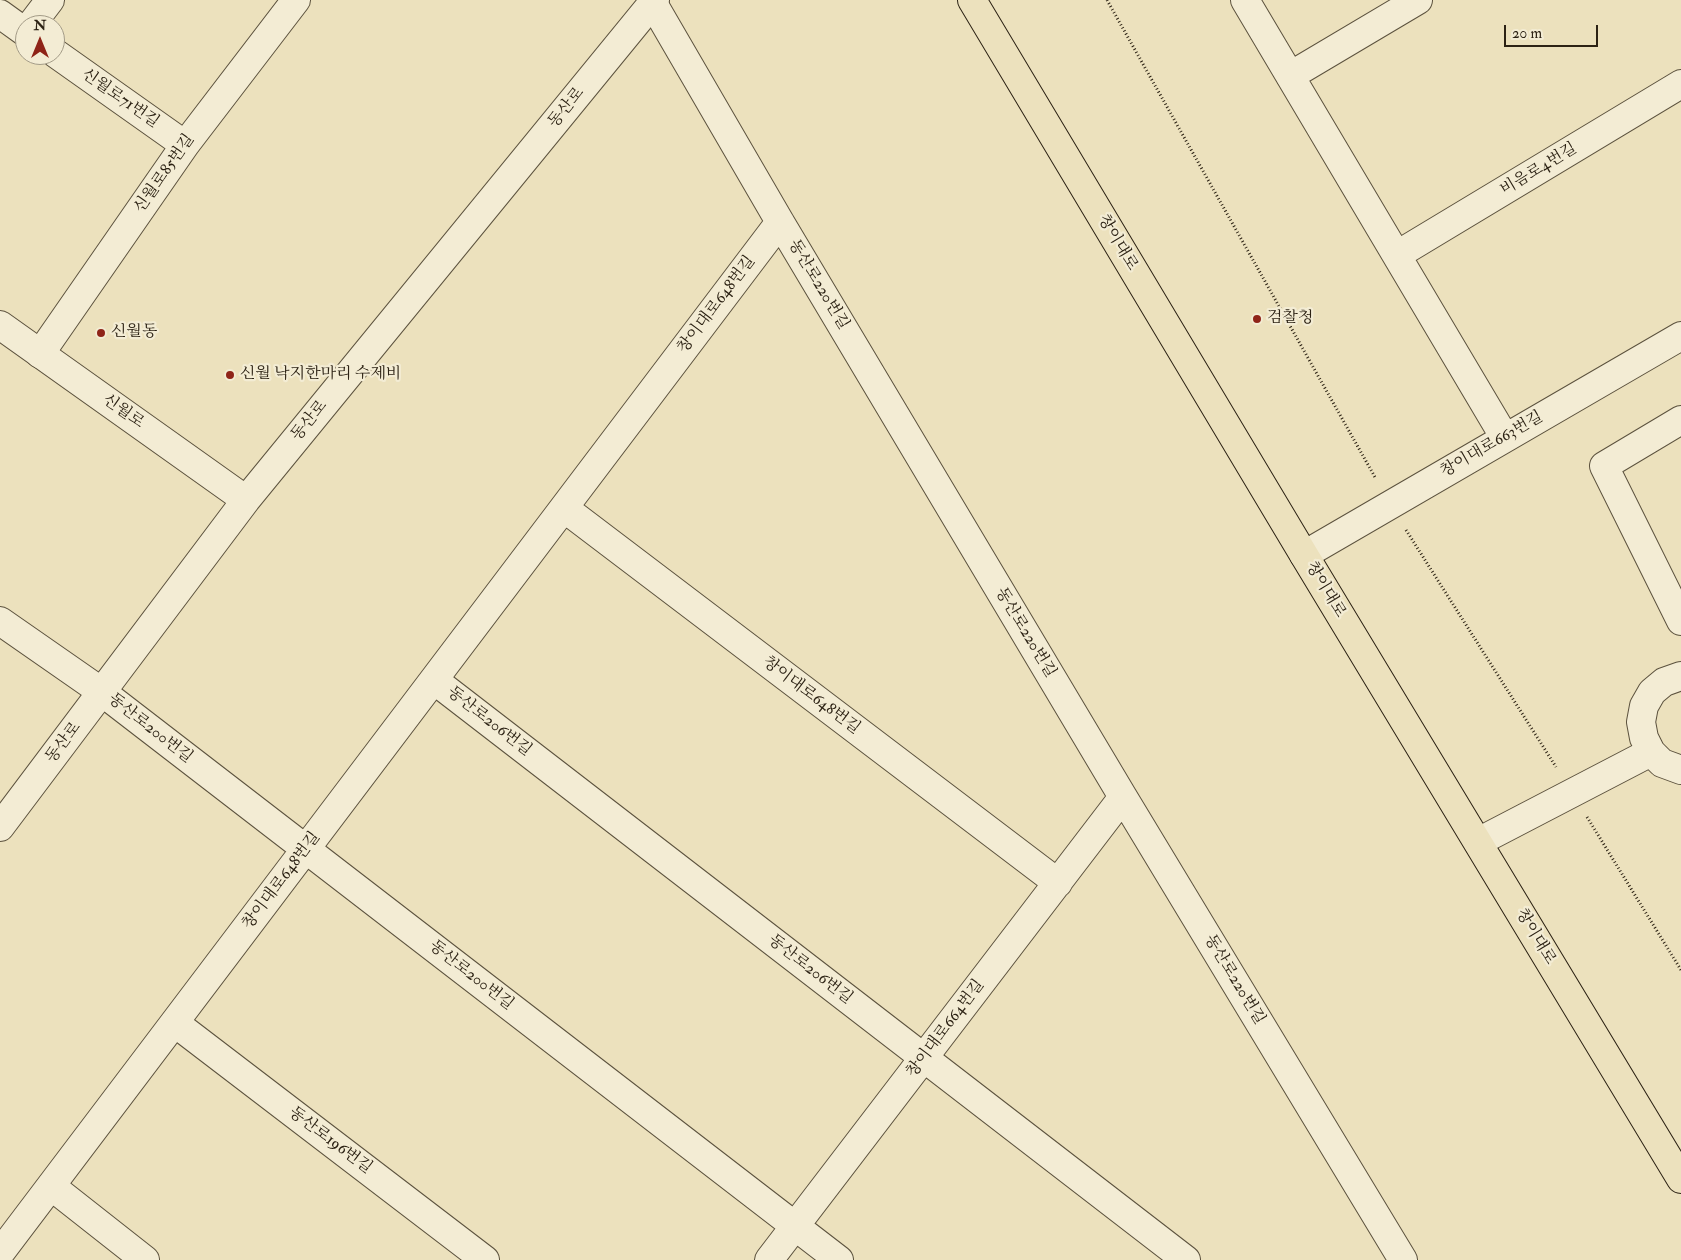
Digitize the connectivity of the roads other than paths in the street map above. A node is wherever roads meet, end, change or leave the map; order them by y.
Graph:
1 (50, 0) edge
2 (296, 0) edge
3 (972, 0) edge
4 (1245, 0) edge
5 (1418, 0) edge
6 (653, 1) edge
7 (0, 14) edge
8 (39, 15) edge
9 (15, 25) edge
10 (65, 60) edge
11 (1290, 76) junction
12 (1681, 84) edge
13 (185, 145) junction
14 (780, 222) junction
15 (1397, 255) junction
16 (0, 325) edge
17 (1681, 336) edge
18 (40, 354) junction
19 (1681, 420) edge
20 (1505, 438) junction
21 (246, 500) junction
22 (564, 508) junction
23 (1304, 555) junction
24 (0, 621) edge
25 (1681, 621) edge
26 (1681, 676) edge
27 (434, 680) junction
28 (102, 692) junction
29 (1651, 752) junction
30 (1681, 770) edge
31 (1123, 797) junction
32 (0, 827) edge
33 (1478, 842) junction
34 (306, 849) junction
35 (1058, 883) junction
36 (175, 1023) junction
37 (924, 1058) junction
38 (1681, 1179) edge
39 (50, 1186) junction
40 (795, 1226) junction
41 (0, 1253) edge
42 (145, 1260) edge
43 (485, 1260) edge
44 (769, 1260) edge
45 (839, 1260) edge
46 (1186, 1260) edge
47 (1403, 1260) edge

1 - 8 street
2 - 13 street, 신월로85번길
3 - 23 main road, 창이대로
4 - 11 street
5 - 11 street
6 - 14 street, 동산로220번길
6 - 21 street, 동산로
7 - 9 street
10 - 13 street, 신월로71번길
11 - 15 street
12 - 15 street, 비음로4번길
13 - 18 street, 신월로85번길
14 - 22 street, 창이대로648번길
14 - 31 street, 동산로220번길
15 - 20 street
16 - 18 street, 신월로
17 - 20 street, 창이대로663번길
18 - 21 street, 신월로
19 - 25 street
20 - 23 street, 창이대로663번길
21 - 28 street, 동산로
22 - 27 street, 창이대로648번길
22 - 35 street, 창이대로648번길
23 - 33 main road, 창이대로
24 - 28 street, 동산로200번길
26 - 29 street
27 - 34 street, 창이대로648번길
27 - 37 street, 동산로206번길
28 - 32 street, 동산로
28 - 34 street, 동산로200번길
29 - 30 street
29 - 33 street
31 - 35 street, 창이대로664번길
31 - 47 street, 동산로220번길
33 - 38 main road, 창이대로
34 - 36 street, 창이대로648번길
34 - 40 street, 동산로200번길
35 - 37 street, 창이대로664번길
36 - 39 street, 창이대로648번길
36 - 43 street, 동산로196번길
37 - 40 street, 창이대로664번길
37 - 46 street, 동산로206번길
39 - 41 street, 창이대로648번길
39 - 42 street
40 - 44 street, 창이대로664번길
40 - 45 street, 동산로200번길

